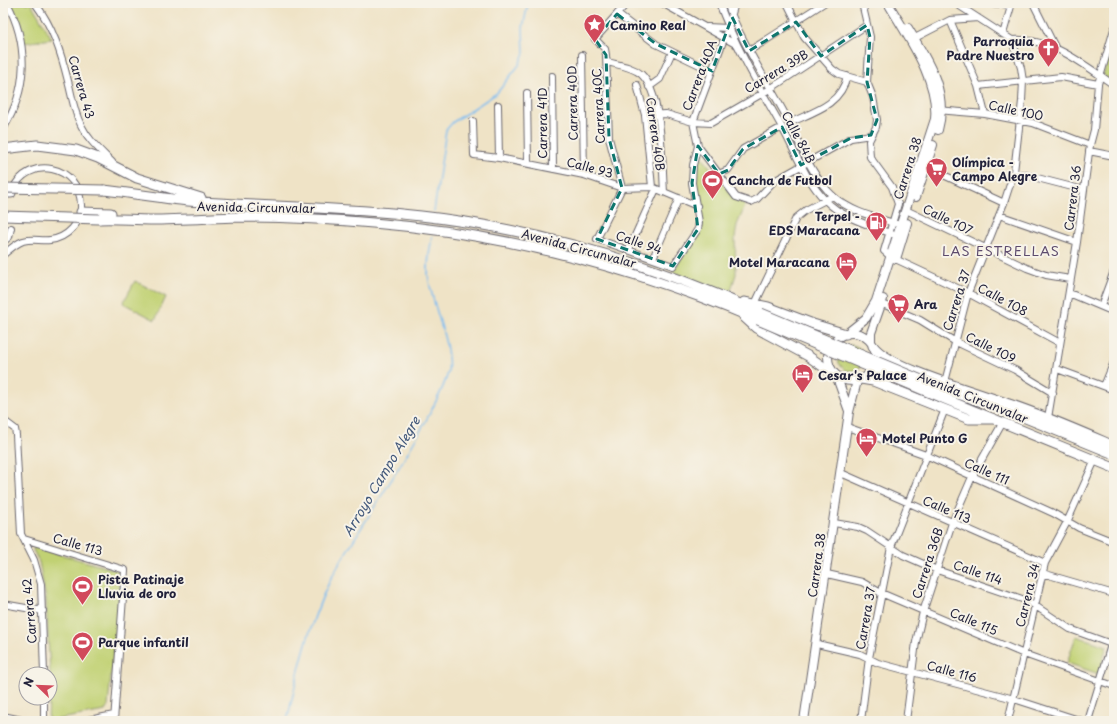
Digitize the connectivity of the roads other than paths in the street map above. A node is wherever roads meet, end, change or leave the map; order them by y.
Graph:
1 (7, 3) edge
2 (35, 3) edge
3 (627, 3) edge
4 (662, 3) edge
5 (719, 3) edge
6 (727, 3) edge
7 (735, 3) edge
8 (787, 3) edge
9 (824, 3) edge
10 (862, 3) edge
11 (888, 3) edge
12 (895, 3) edge
13 (955, 3) edge
14 (982, 3) edge
15 (1033, 3) edge
16 (1011, 4) edge
17 (617, 14) junction
18 (732, 17) junction
19 (978, 18) junction
20 (950, 20) junction
21 (796, 22) junction
22 (867, 25) junction
23 (706, 27) junction
24 (728, 28) junction
25 (1114, 29) edge
26 (1003, 34) junction
27 (725, 38) junction
28 (912, 39) junction
29 (1012, 40) junction
30 (737, 45) junction
31 (1056, 49) junction
32 (749, 51) junction
33 (672, 52) junction
34 (582, 55) dead end
35 (821, 56) junction
36 (606, 62) junction
37 (712, 70) junction
38 (552, 76) dead end
39 (847, 76) junction
40 (1100, 76) junction
41 (1023, 81) junction
42 (867, 82) junction
43 (1098, 84) junction
44 (637, 85) dead end
45 (1114, 85) edge
46 (978, 86) junction
47 (649, 87) junction
48 (770, 89) junction
49 (527, 93) dead end
50 (762, 93) junction
51 (498, 105) dead end
52 (939, 110) junction
53 (658, 114) junction
54 (984, 114) junction
55 (645, 115) junction
56 (1019, 120) junction
57 (473, 121) dead end
58 (693, 122) junction
59 (789, 123) junction
60 (782, 127) junction
61 (3, 129) edge
62 (871, 135) junction
63 (698, 146) junction
64 (1089, 148) junction
65 (3, 149) edge
66 (1114, 156) edge
67 (499, 158) junction
68 (808, 162) junction
69 (528, 163) junction
70 (801, 165) junction
71 (924, 166) junction
72 (119, 169) junction
73 (553, 169) junction
74 (1014, 172) junction
75 (719, 174) junction
76 (584, 175) junction
77 (3, 188) edge
78 (622, 188) junction
79 (654, 188) junction
80 (1084, 190) junction
81 (664, 192) junction
82 (7, 193) edge
83 (833, 196) junction
84 (679, 198) junction
85 (825, 200) junction
86 (214, 202) junction
87 (1004, 203) junction
88 (697, 206) junction
89 (81, 212) junction
90 (908, 212) junction
91 (999, 215) junction
92 (3, 216) edge
93 (128, 218) junction
94 (900, 225) junction
95 (11, 228) dead end
96 (897, 236) junction
97 (3, 242) edge
98 (1077, 242) junction
99 (629, 249) junction
100 (985, 249) junction
101 (3, 255) edge
102 (653, 258) junction
103 (893, 258) junction
104 (673, 266) joint
105 (1114, 271) edge
106 (1070, 279) junction
107 (968, 293) junction
108 (1069, 293) junction
109 (879, 302) junction
110 (1101, 306) junction
111 (737, 311) junction
112 (757, 312) junction
113 (1114, 312) edge
114 (846, 334) junction
115 (954, 341) junction
116 (1060, 343) junction
117 (872, 344) junction
118 (1114, 362) edge
119 (1057, 369) junction
120 (835, 375) junction
121 (859, 380) junction
122 (1104, 386) junction
123 (943, 389) junction
124 (964, 390) junction
125 (1114, 390) edge
126 (1053, 392) junction
127 (976, 400) junction
128 (945, 409) junction
129 (849, 412) junction
130 (1048, 418) junction
131 (3, 420) edge
132 (999, 421) junction
133 (847, 427) junction
134 (1114, 446) edge
135 (1114, 454) edge
136 (926, 455) junction
137 (1095, 460) junction
138 (1114, 468) edge
139 (841, 473) junction
140 (972, 477) junction
141 (907, 504) junction
142 (1067, 522) junction
143 (834, 523) junction
144 (952, 523) junction
145 (24, 539) junction
146 (1114, 542) edge
147 (890, 547) junction
148 (1045, 564) junction
149 (937, 570) junction
150 (1042, 573) junction
151 (826, 574) junction
152 (880, 593) junction
153 (1114, 594) edge
154 (3, 604) edge
155 (1036, 606) junction
156 (43, 611) junction
157 (923, 612) junction
158 (1114, 635) edge
159 (817, 644) junction
160 (1113, 644) edge
161 (1024, 654) junction
162 (869, 658) junction
163 (44, 666) edge
164 (912, 671) junction
165 (1099, 680) junction
166 (1114, 686) edge
167 (1014, 699) junction
168 (44, 706) edge
169 (3, 716) edge
170 (114, 718) edge
171 (26, 721) edge
172 (44, 721) edge
173 (83, 721) edge
174 (804, 721) edge
175 (861, 721) edge
176 (906, 721) edge
177 (1008, 721) edge
178 (1082, 721) edge
179 (1088, 721) edge

1 - 61 street
2 - 72 street, Carrera 43
3 - 17 street
4 - 23 street
5 - 24 street, Calle 84B
6 - 18 street, Calle 84B
7 - 18 street, Carrera 40A
8 - 21 street
9 - 21 street
10 - 22 street
11 - 28 main road, Carrera 38
12 - 28 main road, Carrera 38
13 - 19 street
14 - 16 street
15 - 31 street
16 - 26 street
17 - 33 street
17 - 36 street, Carrera 40C
18 - 24 street, Carrera 40A
18 - 32 street, Calle 84B
19 - 20 street
19 - 26 street
20 - 28 street
20 - 46 street
21 - 32 street
21 - 35 street
22 - 35 street, Carrera 39B
22 - 42 street
23 - 24 street
23 - 27 street
24 - 27 street, Carrera 40A
24 - 30 street, Calle 84B
25 - 40 street, Carrera 36
26 - 29 street
27 - 30 street
27 - 37 street, Carrera 40A
28 - 52 main road, Carrera 38
29 - 31 street
29 - 41 street, Carrera 37
30 - 50 street, Calle 84B
31 - 40 street
32 - 48 street, Calle 84B
33 - 37 street
33 - 47 street, Carrera 40B
34 - 76 street, Carrera 40D
35 - 39 street
35 - 48 street, Carrera 39B
36 - 47 street
36 - 78 street, Carrera 40C
37 - 58 street, Carrera 40A
38 - 73 street, Carrera 41D
39 - 42 street
39 - 59 street
40 - 43 street, Carrera 36
40 - 45 street
41 - 43 street
41 - 46 street
41 - 56 street, Carrera 37
42 - 62 street
43 - 64 street, Carrera 36
44 - 55 street, Carrera 40B
46 - 54 street
47 - 53 street
48 - 50 street, Carrera 39B
48 - 59 street, Calle 84B
49 - 69 street
50 - 58 street, Carrera 39B
50 - 60 street, Calle 84B
51 - 67 street
52 - 54 street, Calle 100
52 - 71 main road, Carrera 38
53 - 55 street
53 - 58 street
53 - 81 street
54 - 56 street, Calle 100
55 - 79 street, Carrera 40B
56 - 64 street, Calle 100
56 - 74 street, Carrera 37
57 - 67 street, Calle 93
58 - 63 street, Carrera 40A
59 - 68 street, Calle 84B
60 - 70 street, Calle 84B
60 - 75 street
62 - 68 street
62 - 94 street
63 - 75 street
63 - 88 street, Carrera 40A
64 - 66 street, Calle 100
64 - 80 street, Carrera 36
65 - 72 highway
67 - 69 street, Calle 93
68 - 70 street
68 - 83 street, Calle 84B
69 - 73 street, Calle 93
70 - 75 street
70 - 85 street, Calle 84B
71 - 87 street
71 - 90 main road, Carrera 38
72 - 86 highway
73 - 76 street, Calle 93
74 - 80 street
74 - 87 street, Carrera 37
76 - 78 street, Calle 93
77 - 86 highway, Avenida Circunvalar, bridge
78 - 79 street, Calle 93
78 - 99 street, Calle 94
79 - 81 street, Calle 93
79 - 99 street, Carrera 40B
80 - 98 street, Carrera 36
81 - 84 street, Calle 93
82 - 89 street
83 - 85 street
83 - 94 street, Calle 84B
84 - 88 street, Calle 93
84 - 102 street
85 - 96 street, Calle 84B
85 - 112 street
86 - 112 highway, Avenida Circunvalar
87 - 91 street, Carrera 37
88 - 104 street, Carrera 40A
89 - 93 highway
89 - 101 street
90 - 94 main road, Carrera 38
90 - 100 street, Calle 107
91 - 98 street
91 - 100 street, Carrera 37
92 - 93 highway, Avenida Circunvalar, bridge
93 - 111 highway, Avenida Circunvalar
94 - 96 main road, Carrera 38
94 - 96 street
95 - 97 street
96 - 103 main road, Carrera 38
96 - 103 street
98 - 106 street, Carrera 36
99 - 102 street, Calle 94
100 - 106 street, Calle 107
100 - 107 street, Carrera 37
102 - 104 street, Calle 94
103 - 107 street, Calle 108
103 - 109 main road, Carrera 38
105 - 110 street
106 - 108 street, Carrera 36
107 - 115 street, Carrera 37
107 - 116 street, Calle 108
108 - 110 street
108 - 116 street, Carrera 36
109 - 114 main road, Carrera 38
109 - 115 street, Calle 109
109 - 117 main road, Carrera 38
110 - 113 street
111 - 112 highway, Avenida Circunvalar
111 - 120 highway
112 - 114 highway
112 - 123 highway, Avenida Circunvalar, bridge
114 - 117 main road
114 - 120 main road
115 - 123 street, Carrera 37
115 - 126 street, Calle 109
116 - 119 street, Carrera 36
117 - 121 main road
117 - 123 highway
118 - 122 street
119 - 122 street
119 - 126 street, Carrera 36
120 - 121 main road
120 - 129 main road, Carrera 38
121 - 128 highway
121 - 129 main road, Carrera 38
122 - 125 street
123 - 124 highway
123 - 127 highway, Avenida Circunvalar
123 - 132 highway, Avenida Circunvalar
124 - 127 highway
124 - 130 highway
126 - 130 street, Carrera 36
127 - 135 highway, Avenida Circunvalar
128 - 132 highway
128 - 136 street, Carrera 37
129 - 133 main road, Carrera 38
130 - 134 highway
131 - 145 street, Carrera 42
132 - 137 highway, Avenida Circunvalar
132 - 140 street, Carrera 36B
133 - 136 street, Calle 111
133 - 139 main road, Carrera 38
136 - 140 street, Calle 111
136 - 141 street, Carrera 37
137 - 138 highway, Avenida Circunvalar
137 - 142 street, Carrera 34
139 - 141 street, Calle 113
139 - 143 main road, Carrera 38
140 - 142 street, Calle 111
140 - 144 street, Carrera 36B
141 - 144 street, Calle 113
141 - 147 street, Carrera 37
142 - 146 street, Calle 111
142 - 148 street, Carrera 34
143 - 147 street, Calle 114
143 - 151 main road, Carrera 38
144 - 148 street, Calle 113
144 - 149 street, Carrera 36B
145 - 156 street, Carrera 42
145 - 170 street, Calle 113
147 - 149 street, Calle 114
147 - 152 street, Carrera 37
148 - 150 street, Carrera 34
149 - 155 street, Calle 114
149 - 157 street, Carrera 36B
150 - 153 street
150 - 155 street, Carrera 34
151 - 152 street, Calle 115
151 - 159 main road, Carrera 38
152 - 157 street, Calle 115
152 - 162 street, Carrera 37
154 - 156 street
155 - 160 street, Calle 114
155 - 161 street, Carrera 34
156 - 163 street, Carrera 42
157 - 161 street, Calle 115
157 - 164 street, Carrera 36B
158 - 160 street
159 - 162 street, Calle 116
159 - 174 main road, Carrera 38
160 - 165 street
161 - 165 street, Calle 115
161 - 167 street, Carrera 34
162 - 164 street, Calle 116
162 - 175 street, Carrera 37
164 - 167 street, Calle 116
164 - 176 street, Carrera 36B
165 - 166 street, Calle 115
165 - 179 street
167 - 177 street, Carrera 34
167 - 178 street, Calle 116
168 - 172 street
169 - 171 street
170 - 173 street

